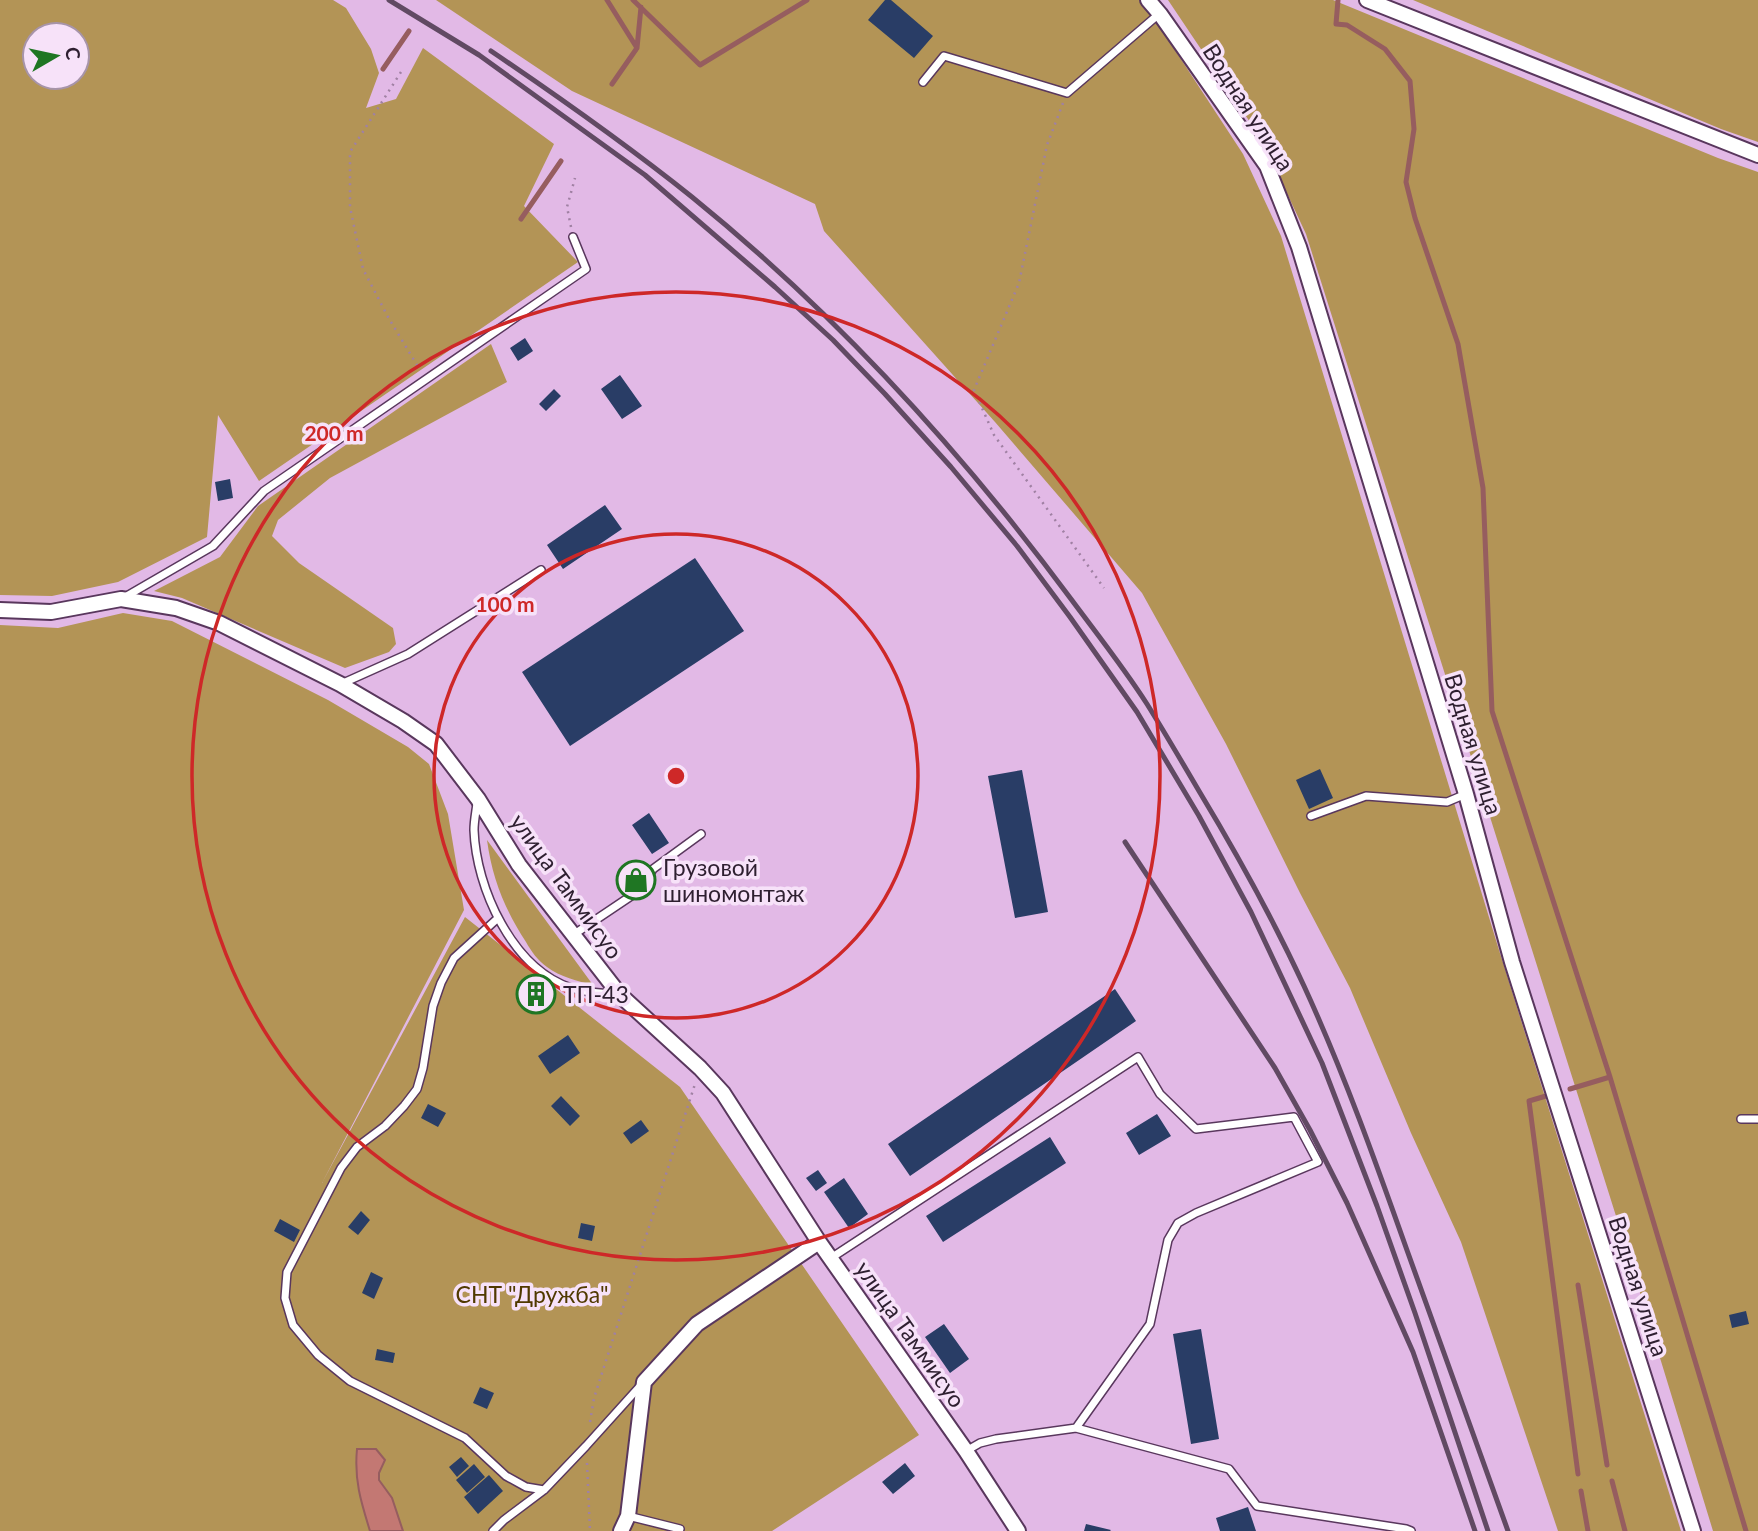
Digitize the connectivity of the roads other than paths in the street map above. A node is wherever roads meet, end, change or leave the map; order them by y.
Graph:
1 (1148, 0) edge
2 (1367, 0) edge
3 (1160, 14) junction
4 (923, 82) dead end
5 (1758, 155) edge
6 (573, 237) road end
7 (541, 570) dead end
8 (121, 599) junction
9 (0, 610) edge
10 (340, 684) junction
11 (1466, 794) junction
12 (478, 799) junction
13 (1311, 816) dead end
14 (701, 834) dead end
15 (498, 918) junction
16 (573, 935) junction
17 (620, 995) junction
18 (1741, 1119) dead end
19 (1758, 1119) edge
20 (819, 1242) junction
21 (830, 1259) junction
22 (643, 1382) junction
23 (1076, 1428) junction
24 (966, 1451) junction
25 (544, 1490) junction
26 (628, 1516) junction
27 (680, 1529) dead end
28 (493, 1531) edge
29 (621, 1531) edge
30 (1018, 1531) edge
31 (1411, 1531) edge
32 (1693, 1531) edge

1 - 3 street, Водная улица
2 - 5 street
3 - 4 lane
3 - 11 street, Водная улица
6 - 8 lane
7 - 10 lane
8 - 9 street, улица Таммисуо
8 - 10 street, улица Таммисуо
10 - 12 street, улица Таммисуо
11 - 13 lane
11 - 32 street, Водная улица
12 - 15 lane
12 - 16 street, улица Таммисуо
14 - 16 lane
15 - 17 lane
15 - 25 lane
16 - 17 street, улица Таммисуо
17 - 20 street, улица Таммисуо
18 - 19 lane
20 - 21 street, улица Таммисуо
20 - 22 street
21 - 23 lane
21 - 24 street, улица Таммисуо
22 - 25 lane
22 - 26 street
23 - 24 lane
23 - 31 lane
24 - 30 street, улица Таммисуо
25 - 28 lane
26 - 27 lane
26 - 29 street

